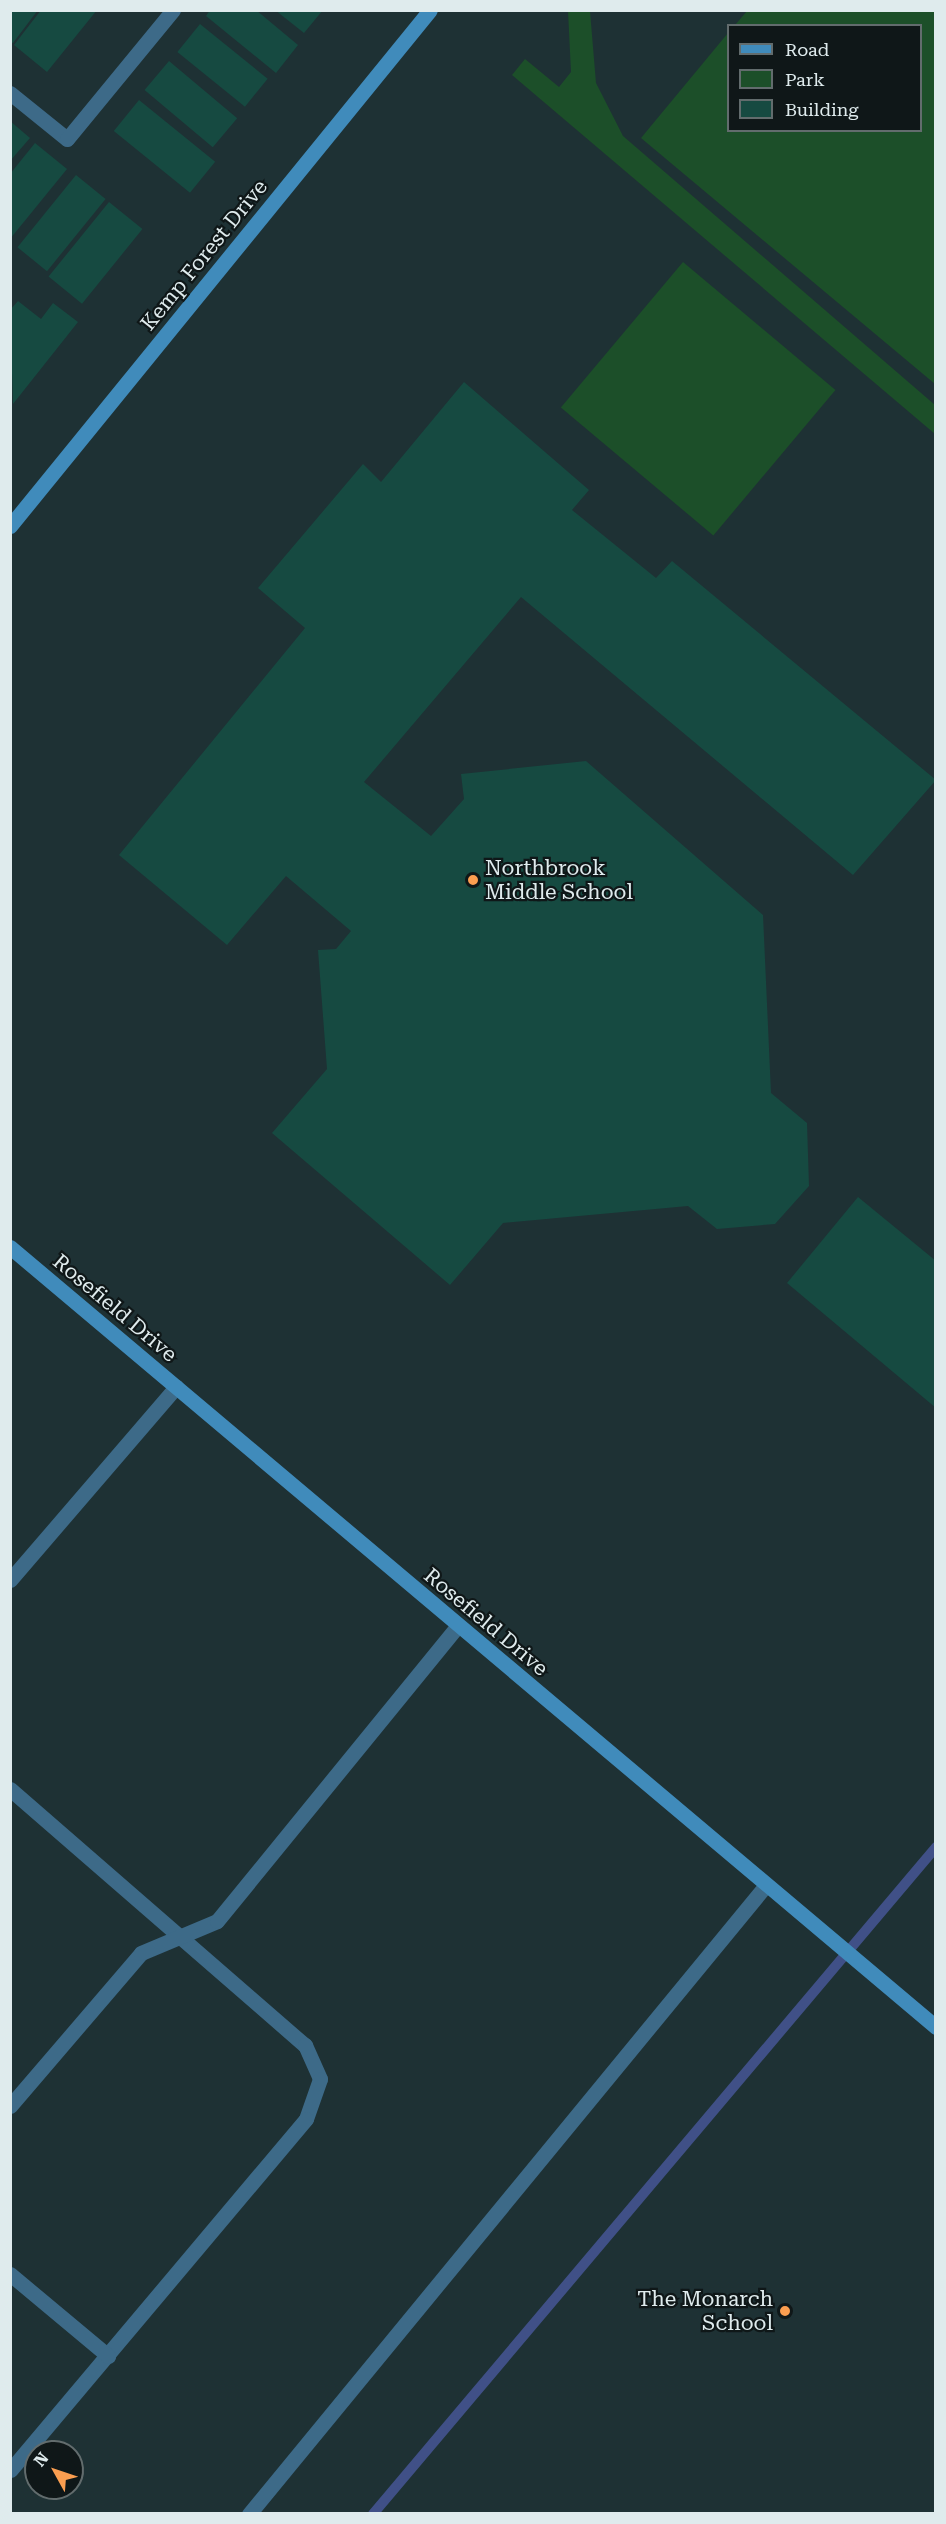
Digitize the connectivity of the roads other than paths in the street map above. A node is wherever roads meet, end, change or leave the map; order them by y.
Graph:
1 (172, 10) edge
2 (430, 10) edge
3 (10, 93) edge
4 (10, 526) edge
5 (10, 1247) edge
6 (176, 1387) junction
7 (10, 1580) edge
8 (458, 1626) junction
9 (10, 1789) edge
10 (766, 1885) junction
11 (180, 1940) junction
12 (936, 2028) edge
13 (10, 2106) edge
14 (10, 2274) edge
15 (108, 2356) junction
16 (10, 2470) edge
17 (249, 2514) edge

1 - 3 street
2 - 4 street, Kemp Forest Drive
5 - 6 street, Rosefield Drive
6 - 7 street
6 - 8 street, Rosefield Drive
8 - 10 street, Rosefield Drive
8 - 11 street
9 - 11 street
10 - 12 street, Rosefield Drive
10 - 17 street
11 - 13 street
11 - 15 street
14 - 15 street
15 - 16 street

